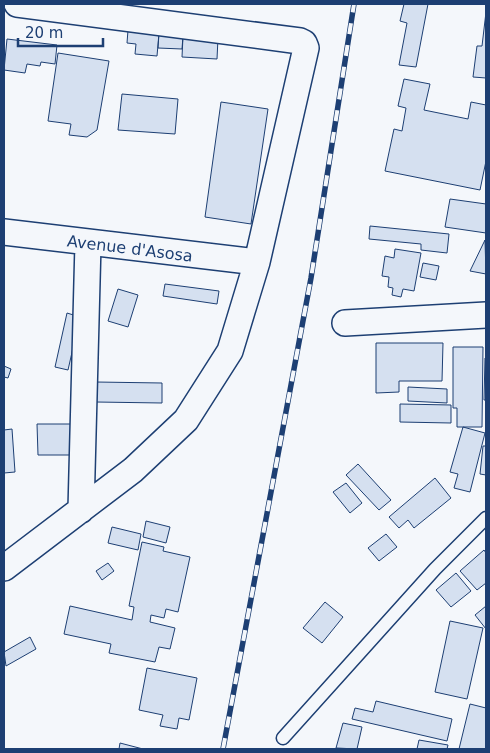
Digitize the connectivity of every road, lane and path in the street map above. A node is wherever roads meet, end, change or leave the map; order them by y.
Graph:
1 (17, 4) edge
2 (4, 232) edge
3 (88, 243) junction
4 (257, 262) junction
5 (486, 315) edge
6 (344, 323) dead end
7 (81, 510) junction
8 (486, 518) edge
9 (4, 568) edge
10 (283, 738) dead end

1 - 4 street
2 - 3 street, Avenue d'Asosa
3 - 4 street, Avenue d'Asosa
3 - 7 street
4 - 7 street
5 - 6 street
7 - 9 street
8 - 10 lane

